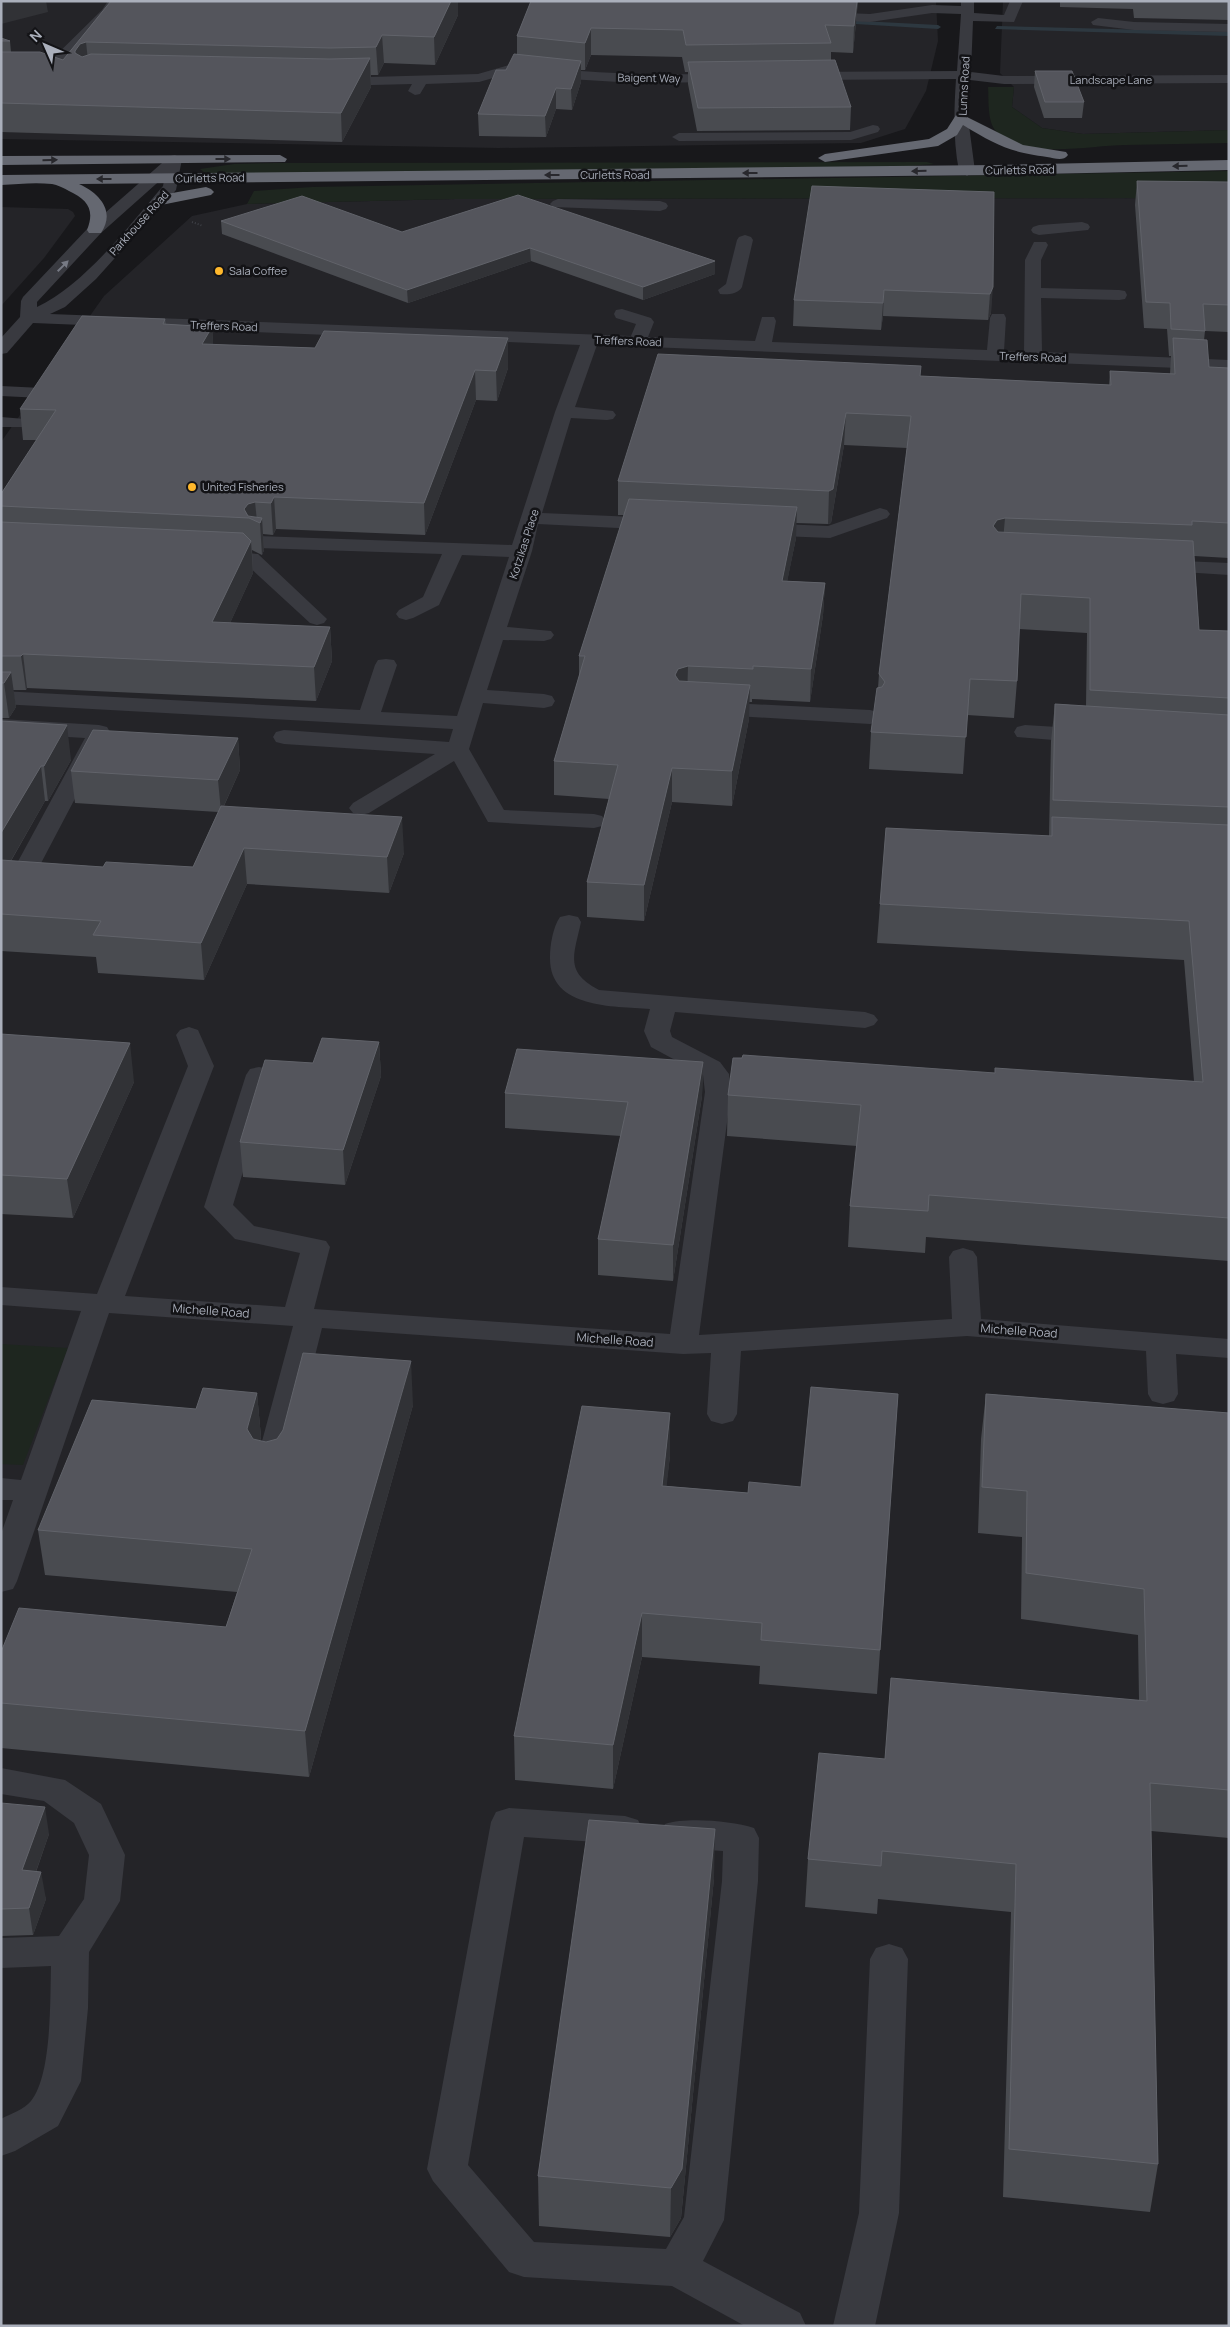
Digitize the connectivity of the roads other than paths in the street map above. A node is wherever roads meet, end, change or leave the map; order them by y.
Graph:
1 (114, 1) edge
2 (1017, 1) edge
3 (967, 10) edge
4 (811, 16) edge
5 (1098, 22) dead end
6 (1229, 28) edge
7 (76, 63) edge
8 (60, 69) junction
9 (41, 74) edge
10 (862, 75) junction
11 (964, 75) junction
12 (788, 76) edge
13 (739, 78) edge
14 (680, 79) junction
15 (1229, 79) edge
16 (422, 80) junction
17 (322, 82) edge
18 (447, 91) dead end
19 (866, 93) dead end
20 (680, 94) dead end
21 (962, 118) junction
22 (873, 130) dead end
23 (679, 137) dead end
24 (1229, 152) edge
25 (1061, 155) junction
26 (294, 158) dead end
27 (822, 158) junction
28 (175, 159) junction
29 (649, 159) dead end
30 (1, 161) edge
31 (966, 164) junction
32 (1229, 165) edge
33 (377, 176) junction
34 (153, 179) junction
35 (173, 179) junction
36 (1, 180) edge
37 (56, 180) junction
38 (161, 200) junction
39 (558, 204) dead end
40 (660, 206) dead end
41 (1082, 227) dead end
42 (96, 230) junction
43 (745, 240) dead end
44 (90, 276) junction
45 (726, 290) dead end
46 (1034, 293) junction
47 (1119, 295) dead end
48 (360, 311) dead end
49 (622, 314) dead end
50 (28, 318) junction
51 (998, 318) dead end
52 (104, 321) junction
53 (768, 321) dead end
54 (352, 331) junction
55 (590, 340) junction
56 (638, 342) junction
57 (763, 346) junction
58 (1, 349) edge
59 (995, 356) junction
60 (1032, 357) junction
61 (1229, 365) edge
62 (1, 391) edge
63 (42, 393) edge
64 (564, 412) junction
65 (606, 414) dead end
66 (880, 514) dead end
67 (532, 518) junction
68 (674, 525) edge
69 (742, 528) edge
70 (258, 542) dead end
71 (455, 548) junction
72 (522, 550) junction
73 (201, 556) edge
74 (1140, 566) edge
75 (1229, 569) edge
76 (406, 614) dead end
77 (316, 620) dead end
78 (495, 633) junction
79 (544, 635) dead end
80 (386, 665) dead end
81 (475, 696) junction
82 (1, 697) edge
83 (544, 701) dead end
84 (687, 708) edge
85 (369, 716) junction
86 (870, 717) dead end
87 (466, 723) junction
88 (1, 726) edge
89 (1025, 732) dead end
90 (284, 737) dead end
91 (1112, 737) edge
92 (458, 749) junction
93 (361, 808) dead end
94 (594, 821) dead end
95 (1, 885) edge
96 (568, 922) dead end
97 (664, 1004) junction
98 (865, 1020) dead end
99 (189, 1035) dead end
100 (258, 1075) edge
101 (963, 1257) dead end
102 (1, 1296) edge
103 (103, 1303) junction
104 (304, 1317) junction
105 (967, 1326) junction
106 (727, 1342) junction
107 (1160, 1342) junction
108 (682, 1345) junction
109 (1229, 1349) edge
110 (1163, 1394) dead end
111 (722, 1414) dead end
112 (269, 1474) edge
113 (1, 1489) edge
114 (32, 1491) junction
115 (1, 1582) edge
116 (1, 1781) edge
117 (70, 1950) junction
118 (1, 1953) edge
119 (889, 1959) dead end
120 (1, 2139) edge
121 (677, 2268) junction
122 (785, 2326) edge
123 (854, 2326) edge

1 - 8 street
2 - 3 street
3 - 4 street
3 - 11 street, Lunns Road
5 - 6 street
7 - 8 street
8 - 9 street
10 - 11 street
10 - 12 street
10 - 19 street
11 - 15 street, Landscape Lane
11 - 21 street, Lunns Road
13 - 14 street, Baigent Way
14 - 16 street, Baigent Way
14 - 20 street
16 - 17 street
16 - 18 street
21 - 25 highway
21 - 27 highway
21 - 31 street, Lunns Road
22 - 23 street
24 - 25 highway, Curletts Road
25 - 31 highway, Curletts Road
28 -> 26 highway, Curletts Road
27 - 29 highway, Curletts Road
27 - 31 highway, Curletts Road
30 -> 28 highway, Curletts Road
28 - 34 street, Parkhouse Road
28 - 35 street, Parkhouse Road
32 -> 31 highway, Curletts Road
31 -> 33 highway, Curletts Road
33 - 35 highway, Curletts Road
33 - 38 highway
34 - 35 highway, Curletts Road
34 -> 37 highway, Curletts Road
34 - 42 street, Parkhouse Road
35 - 38 street, Parkhouse Road
36 - 37 highway, Curletts Road
37 - 42 highway
38 - 44 street, Parkhouse Road
39 - 40 street
41 - 46 street
50 -> 42 street, Parkhouse Road
43 - 45 street
44 - 50 street, Parkhouse Road
44 - 52 street
46 - 47 street
46 - 60 street
48 - 54 street
49 - 56 street
50 - 52 street, Treffers Road
50 - 58 street, Parkhouse Road
51 - 59 street
52 - 54 street, Treffers Road
53 - 57 street
54 - 55 street, Treffers Road
55 - 56 street, Treffers Road
55 - 64 street, Kotzikas Place
56 - 57 street, Treffers Road
57 - 59 street, Treffers Road
59 - 60 street, Treffers Road
60 - 61 street, Treffers Road
62 - 63 street
64 - 65 street
64 - 67 street, Kotzikas Place
66 - 69 street
67 - 68 street
67 - 72 street, Kotzikas Place
70 - 71 street
71 - 72 street
71 - 76 street
72 - 78 street, Kotzikas Place
73 - 77 street
74 - 75 street
78 - 79 street
78 - 81 street, Kotzikas Place
80 - 85 street
81 - 83 street
81 - 87 street, Kotzikas Place
82 - 85 street
84 - 86 street
85 - 87 street
87 - 92 street, Kotzikas Place
88 - 95 street
89 - 91 street
90 - 92 street
92 - 93 street
92 - 94 street
96 - 97 street
97 - 98 street
97 - 108 street
99 - 103 street
100 - 104 street
101 - 105 street
102 - 103 street, Michelle Road
103 - 104 street, Michelle Road
103 - 114 street
104 - 108 street, Michelle Road
104 - 112 street
105 - 106 street, Michelle Road
105 - 107 street, Michelle Road
106 - 108 street, Michelle Road
106 - 111 street
107 - 109 street, Michelle Road
107 - 110 street
113 - 114 street
114 - 115 street
116 - 117 street
117 - 118 street
117 - 120 street
119 - 123 street
121 - 121 street
121 - 122 street

